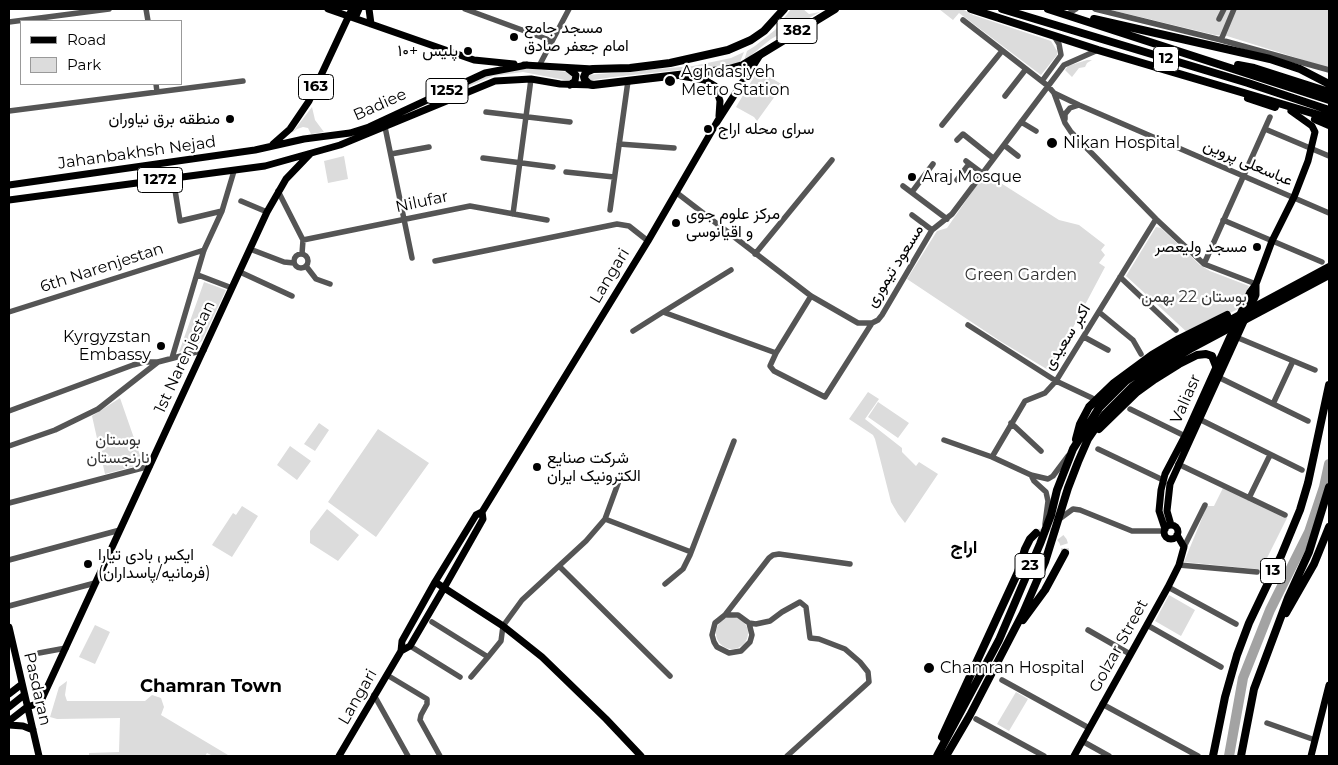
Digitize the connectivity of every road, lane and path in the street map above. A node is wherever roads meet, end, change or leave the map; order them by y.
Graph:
1 (109, 9) edge
2 (328, 9) edge
3 (359, 9) edge
4 (369, 9) edge
5 (465, 9) edge
6 (569, 9) edge
7 (780, 9) edge
8 (784, 9) edge
9 (835, 9) edge
10 (971, 9) edge
11 (1002, 9) edge
12 (1048, 9) edge
13 (1076, 9) edge
14 (1095, 9) edge
15 (1224, 9) edge
16 (1234, 9) edge
17 (352, 14) edge
18 (1066, 15) junction
19 (1219, 18) dead end
20 (776, 19) junction
21 (24, 20) edge
22 (963, 20) dead end
23 (371, 24) junction
24 (1054, 36) junction
25 (1221, 40) junction
26 (552, 41) junction
27 (1117, 44) junction
28 (1098, 50) junction
29 (1002, 51) junction
30 (760, 55) junction
31 (1132, 60) junction
32 (1213, 62) junction
33 (527, 65) junction
34 (538, 66) junction
35 (567, 68) junction
36 (593, 69) junction
37 (1026, 69) junction
38 (1329, 70) edge
39 (676, 76) junction
40 (530, 79) junction
41 (243, 81) dead end
42 (628, 81) junction
43 (1042, 81) junction
44 (487, 84) joint
45 (1329, 84) edge
46 (156, 85) edge
47 (570, 85) junction
48 (593, 85) junction
49 (1216, 85) junction
50 (1048, 86) junction
51 (157, 92) junction
52 (1054, 92) junction
53 (1329, 92) edge
54 (1005, 96) dead end
55 (1329, 100) edge
56 (1079, 105) junction
57 (1329, 110) edge
58 (9, 111) edge
59 (1291, 111) junction
60 (486, 112) dead end
61 (526, 117) junction
62 (1270, 117) dead end
63 (1329, 118) edge
64 (570, 122) dead end
65 (717, 122) junction
66 (1021, 122) junction
67 (1065, 123) junction
68 (942, 125) dead end
69 (1329, 125) edge
70 (385, 127) junction
71 (1265, 128) junction
72 (1036, 131) dead end
73 (957, 140) dead end
74 (619, 144) junction
75 (1004, 145) junction
76 (268, 147) junction
77 (429, 147) dead end
78 (674, 148) dead end
79 (1311, 149) junction
80 (310, 154) junction
81 (391, 154) junction
82 (1018, 156) dead end
83 (1329, 156) edge
84 (483, 158) dead end
85 (994, 158) junction
86 (832, 160) dead end
87 (520, 163) junction
88 (933, 164) dead end
89 (553, 166) dead end
90 (234, 171) junction
91 (566, 172) dead end
92 (982, 173) junction
93 (80, 175) junction
94 (1243, 176) junction
95 (614, 177) junction
96 (957, 180) dead end
97 (9, 185) edge
98 (903, 186) dead end
99 (82, 190) junction
100 (175, 190) dead end
101 (278, 191) junction
102 (912, 192) junction
103 (677, 193) junction
104 (1294, 197) junction
105 (9, 200) edge
106 (241, 201) dead end
107 (222, 210) junction
108 (610, 210) dead end
109 (267, 212) junction
110 (1329, 213) edge
111 (513, 214) junction
112 (912, 215) dead end
113 (1156, 219) junction
114 (404, 220) junction
115 (547, 220) dead end
116 (947, 220) junction
117 (1223, 220) junction
118 (932, 230) junction
119 (303, 240) junction
120 (648, 241) junction
121 (1272, 242) junction
122 (250, 249) junction
123 (204, 250) junction
124 (302, 254) junction
125 (755, 254) junction
126 (412, 258) dead end
127 (435, 261) dead end
128 (1322, 262) dead end
129 (294, 263) junction
130 (1204, 264) junction
131 (306, 266) junction
132 (1329, 267) edge
133 (731, 270) dead end
134 (240, 272) junction
135 (198, 275) junction
136 (1329, 275) edge
137 (1120, 277) junction
138 (330, 284) dead end
139 (1256, 284) junction
140 (232, 288) junction
141 (292, 296) dead end
142 (811, 296) junction
143 (1246, 308) junction
144 (9, 312) edge
145 (663, 312) junction
146 (1099, 312) junction
147 (872, 323) junction
148 (968, 325) dead end
149 (1176, 330) dead end
150 (633, 331) dead end
151 (1084, 336) junction
152 (1236, 337) junction
153 (204, 350) junction
154 (1108, 350) dead end
155 (776, 353) junction
156 (1141, 354) dead end
157 (172, 358) junction
158 (1293, 361) junction
159 (158, 362) junction
160 (1216, 366) junction
161 (1315, 370) dead end
162 (1218, 377) junction
163 (1056, 381) junction
164 (1129, 384) junction
165 (1329, 385) edge
166 (1092, 398) dead end
167 (1273, 404) junction
168 (1130, 409) dead end
169 (9, 411) edge
170 (1199, 419) junction
171 (1308, 421) dead end
172 (1011, 423) junction
173 (1185, 436) junction
174 (1088, 439) junction
175 (944, 440) dead end
176 (734, 441) dead end
177 (9, 446) edge
178 (1073, 449) junction
179 (1098, 449) dead end
180 (1041, 451) dead end
181 (1270, 455) junction
182 (992, 458) junction
183 (1178, 464) junction
184 (150, 466) junction
185 (1302, 470) dead end
186 (1030, 476) junction
187 (620, 478) dead end
188 (1163, 480) junction
189 (1329, 487) edge
190 (1249, 498) junction
191 (9, 503) edge
192 (1205, 505) dead end
193 (482, 512) junction
194 (1285, 515) dead end
195 (605, 519) junction
196 (1058, 520) junction
197 (1329, 527) edge
198 (1166, 528) junction
199 (120, 530) junction
200 (1036, 533) dead end
201 (1177, 535) junction
202 (1040, 544) junction
203 (1184, 547) junction
204 (691, 552) junction
205 (1064, 553) dead end
206 (9, 560) edge
207 (850, 564) dead end
208 (1179, 565) junction
209 (559, 566) junction
210 (1257, 572) dead end
211 (452, 575) junction
212 (96, 582) junction
213 (435, 582) junction
214 (665, 584) dead end
215 (1168, 587) junction
216 (444, 588) junction
217 (464, 601) junction
218 (9, 606) edge
219 (725, 615) junction
220 (432, 622) dead end
221 (749, 623) junction
222 (1236, 624) dead end
223 (1147, 625) junction
224 (503, 626) junction
225 (9, 628) edge
226 (1088, 630) dead end
227 (1014, 631) junction
228 (1274, 632) junction
229 (410, 646) junction
230 (66, 648) junction
231 (401, 651) junction
232 (39, 654) dead end
233 (1130, 654) junction
234 (488, 657) junction
235 (1221, 667) dead end
236 (387, 675) junction
237 (460, 676) dead end
238 (670, 676) dead end
239 (471, 677) dead end
240 (1002, 680) dead end
241 (22, 684) junction
242 (1329, 685) edge
243 (9, 694) edge
244 (24, 695) junction
245 (374, 696) junction
246 (1327, 703) edge
247 (1102, 704) junction
248 (9, 707) edge
249 (28, 707) junction
250 (10, 719) edge
251 (976, 719) dead end
252 (1267, 723) dead end
253 (1089, 728) junction
254 (33, 730) junction
255 (1315, 740) junction
256 (1082, 741) junction
257 (40, 756) edge
258 (339, 756) edge
259 (408, 756) edge
260 (440, 756) edge
261 (641, 756) edge
262 (787, 756) edge
263 (933, 756) edge
264 (937, 756) edge
265 (946, 756) edge
266 (1044, 756) edge
267 (1074, 756) edge
268 (1109, 756) edge
269 (1198, 756) edge
270 (1212, 756) edge
271 (1241, 756) edge
272 (1311, 756) edge

1 - 21 street
2 - 17 main road, 382
3 - 17 main road, 163
4 - 23 main road
5 - 26 street
6 - 26 street
7 - 20 highway
8 - 20 highway, 382
9 - 30 highway, 382
10 - 24 highway
11 - 27 highway, 12
12 - 18 highway, 12
13 - 18 street
14 - 25 street
15 - 19 street
16 - 25 street
17 - 23 main road, 382
17 - 76 main road, 163
18 - 32 highway, 12
18 - 45 highway
20 - 36 highway, 382
22 - 29 street
23 - 33 main road, 382
24 - 28 highway
24 - 43 street
25 - 38 street
26 - 34 street
27 - 28 highway
27 - 31 highway
27 - 57 highway, 12
28 - 31 highway
28 - 50 street, مسعود تیموری
29 - 37 street
29 - 68 street
30 - 39 highway, 382
30 - 65 main road, Langari
31 - 49 highway
32 - 53 highway
32 - 55 highway, 12
33 - 34 main road, 382
33 - 76 main road, Badiee / 1252
34 - 35 main road, 382
35 - 36 main road, 382
35 - 47 main road
36 - 48 highway
37 - 43 street
37 - 54 street
39 - 42 highway, 382
39 - 65 main road
40 - 44 main road, 382
40 - 47 main road, 382
40 - 61 street
41 - 51 street
42 - 48 highway, 382
42 - 74 street
43 - 50 street
44 - 70 main road, 1252
46 - 51 street
47 - 48 main road, 382
49 - 59 highway
49 - 63 highway
50 - 52 street
50 - 66 street, مسعود تیموری
51 - 58 street
52 - 56 street, عباسعلی پروین
52 - 67 street
56 - 67 street
56 - 94 street, عباسعلی پروین
59 - 69 highway
59 - 79 main road, Valiasr
60 - 61 street
61 - 64 street
61 - 87 street
62 - 71 street
65 - 103 main road, Langari
66 - 72 street
66 - 75 street, مسعود تیموری
67 - 113 street
70 - 80 main road, 1252
70 - 81 street
71 - 79 street
71 - 94 street
73 - 85 street
74 - 78 street
74 - 95 street
75 - 82 street
75 - 85 street, مسعود تیموری
76 - 93 main road, Jahanbakhsh Nejad / 1272
77 - 81 street
79 - 83 street
79 - 104 main road, Valiasr
80 - 90 main road, Jahanbakhsh Nejad / 1272
80 - 101 main road, 1st Narenjestan
81 - 114 street
84 - 87 street
85 - 92 street, مسعود تیموری
86 - 125 street
87 - 89 street
87 - 111 street
88 - 102 street
90 - 99 main road, Jahanbakhsh Nejad / 1272
90 - 107 street
91 - 95 street
92 - 96 street
92 - 116 street, مسعود تیموری
93 - 97 main road, Jahanbakhsh Nejad / 1272
93 - 99 main road
94 - 104 street, عباسعلی پروین
94 - 117 street
95 - 108 street
98 - 102 street
99 - 105 main road, Jahanbakhsh Nejad / 1272
100 - 107 street
101 - 109 main road, 1st Narenjestan
101 - 119 street
102 - 116 street
103 - 120 main road, Langari
103 - 125 street, مسعود تیموری
104 - 110 street, عباسعلی پروین
104 - 121 main road, Valiasr
106 - 109 street
107 - 123 street
109 - 122 main road, 1st Narenjestan
111 - 114 street, Nilufar
111 - 115 street, Nilufar
112 - 118 street
113 - 130 street
113 - 137 street, اکبر سعیدی
114 - 119 street, Nilufar
114 - 126 street
116 - 118 street, مسعود تیموری
117 - 121 street
117 - 130 street
118 - 147 street, مسعود تیموری
119 - 124 street
120 - 127 street
120 - 193 main road, Langari
121 - 128 street
121 - 139 main road, Valiasr
122 - 129 street
122 - 134 main road, 1st Narenjestan
123 - 135 street
123 - 144 street, 6th Narenjestan
124 - 129 street
124 - 131 street
125 - 142 street, مسعود تیموری
129 - 131 street
130 - 139 street
131 - 138 street
132 - 164 highway, 23
133 - 145 street
134 - 140 main road, 1st Narenjestan
134 - 141 street
135 - 140 street
135 - 157 street
136 - 164 highway, 23
137 - 146 street, اکبر سعیدی
137 - 149 street
139 - 143 main road, Valiasr
140 - 153 main road, 1st Narenjestan
142 - 147 street, مسعود تیموری
142 - 155 street
143 - 152 main road, Valiasr
143 - 160 main road, Valiasr
143 - 178 highway
145 - 150 street
145 - 155 street
146 - 151 street, اکبر سعیدی
146 - 156 street
147 - 155 street
148 - 163 street
151 - 154 street
151 - 163 street, اکبر سعیدی
152 - 158 street
152 - 162 main road, Valiasr
153 - 157 street
153 - 184 main road, 1st Narenjestan
157 - 159 street
158 - 161 street
158 - 167 street
159 - 169 street
159 - 177 street
160 - 173 main road, Valiasr
160 - 174 highway
162 - 167 street
162 - 170 main road, Valiasr
163 - 166 street
163 - 172 street, اکبر سعیدی
164 - 174 highway, 23
164 - 178 highway, 23
165 - 270 highway, 13
167 - 171 street
168 - 173 street
170 - 181 street
170 - 183 main road, Valiasr
172 - 180 street
172 - 182 street, اکبر سعیدی
173 - 188 main road, Valiasr
174 - 196 highway, 23
175 - 182 street
176 - 204 street
178 - 186 street
178 - 202 highway, 23
179 - 188 street
181 - 185 street
181 - 190 street
182 - 186 street
183 - 190 street
183 - 198 main road, Valiasr
184 - 191 street
184 - 199 main road, 1st Narenjestan
186 - 202 street
187 - 195 street
188 - 198 main road, Valiasr
189 - 228 highway, 13
190 - 194 street
192 - 203 street
193 - 211 main road, Langari
193 - 213 main road, Langari
195 - 204 street
195 - 209 street
196 - 198 street
196 - 227 highway, 23
197 - 228 highway
198 - 201 main road
198 - 201 main road
199 - 206 street
199 - 212 main road, 1st Narenjestan
200 - 263 highway
201 - 203 main road
202 - 264 highway, 23
203 - 208 main road, Golzar Street
204 - 214 street
205 - 227 highway
207 - 219 street
208 - 210 street
208 - 215 main road, Golzar Street
209 - 224 street
209 - 238 street
211 - 216 main road, Langari
211 - 217 main road
212 - 218 street
212 - 230 main road, 1st Narenjestan
213 - 216 main road
213 - 231 main road, Langari
215 - 222 street
215 - 223 main road, Golzar Street
216 - 217 main road
216 - 229 main road, Langari
217 - 224 main road
219 - 221 street
219 - 221 street
220 - 234 street
221 - 262 street
223 - 233 main road, Golzar Street
223 - 235 street
224 - 234 street
224 - 261 main road
225 - 241 main road, Pasdaran
226 - 233 street
227 - 265 highway, 23
228 - 271 highway, 13
229 - 231 main road
229 - 237 street
230 - 232 street
230 - 249 main road, 1st Narenjestan
231 - 236 main road, Langari
233 - 247 main road, Golzar Street
234 - 239 street
236 - 245 main road, Langari
236 - 260 street
240 - 253 street
241 - 243 main road
241 - 244 main road, Pasdaran
242 - 246 main road
244 - 248 main road
244 - 249 main road, Pasdaran
245 - 258 main road, Langari
245 - 259 street
246 - 255 main road
247 - 253 main road, Golzar Street
247 - 269 street
249 - 250 main road, 1st Narenjestan
249 - 254 main road, Pasdaran
250 - 254 main road
251 - 266 street
252 - 255 street
253 - 256 main road, Golzar Street
254 - 257 main road, Pasdaran
255 - 272 main road
256 - 267 main road, Golzar Street
256 - 268 street

